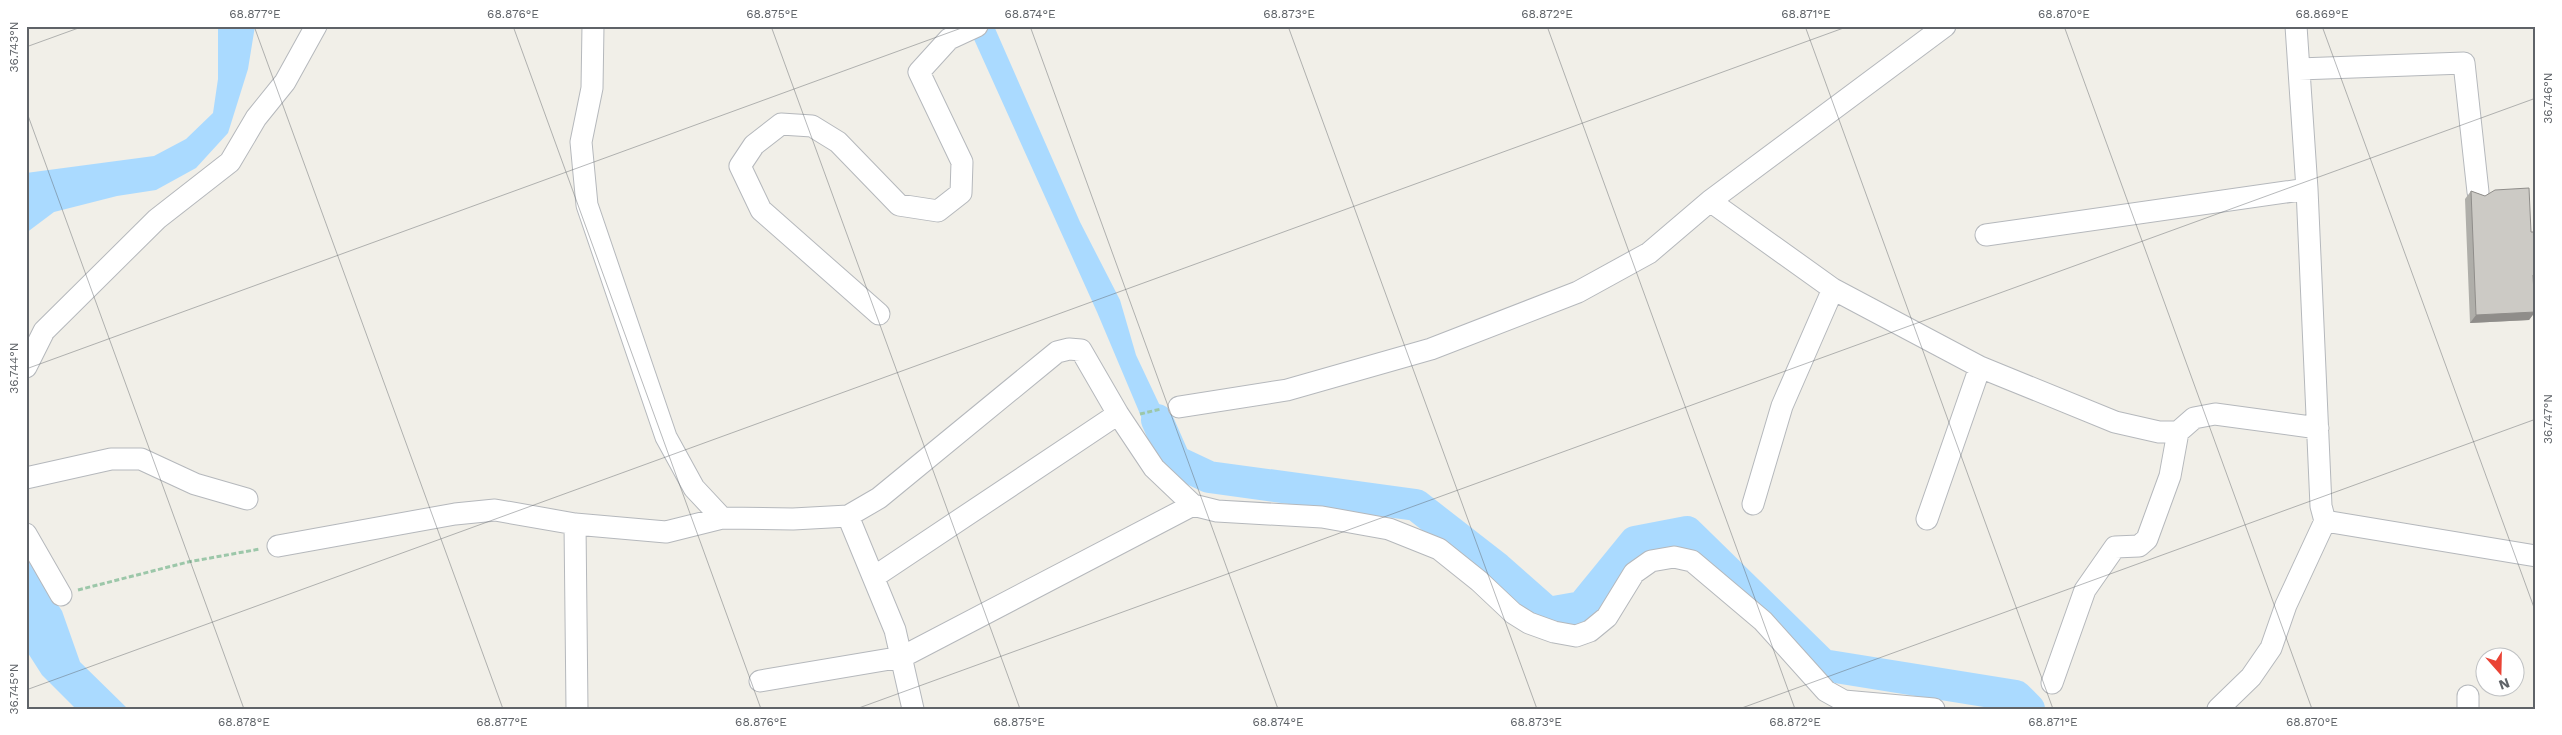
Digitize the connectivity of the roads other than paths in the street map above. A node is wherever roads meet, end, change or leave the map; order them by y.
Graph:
1 (316, 26) edge
2 (593, 26) edge
3 (977, 26) edge
4 (1945, 26) edge
5 (2296, 26) edge
6 (2299, 69) junction
7 (2307, 189) junction
8 (2478, 192) edge
9 (1710, 201) junction
10 (1986, 235) dead end
11 (1833, 289) junction
12 (879, 314) dead end
13 (35, 330) edge
14 (26, 367) edge
15 (1980, 367) junction
16 (1172, 408) road end
17 (1127, 415) junction
18 (2318, 428) junction
19 (2178, 432) junction
20 (26, 478) edge
21 (247, 499) dead end
22 (1753, 504) dead end
23 (1193, 505) junction
24 (848, 516) junction
25 (722, 518) junction
26 (1926, 519) dead end
27 (2325, 521) junction
28 (575, 524) junction
29 (26, 534) edge
30 (278, 546) road end
31 (2536, 556) edge
32 (874, 577) junction
33 (61, 595) road end
34 (902, 658) junction
35 (760, 681) dead end
36 (2052, 683) dead end
37 (577, 709) edge
38 (914, 709) edge
39 (1934, 709) edge
40 (2218, 709) edge

1 - 13 street
2 - 25 street
3 - 12 street
4 - 9 street
5 - 6 street
6 - 7 street
6 - 8 street
7 - 10 street
7 - 18 street
9 - 11 street
9 - 16 street
11 - 15 street
11 - 22 street
13 - 14 street
15 - 19 street
15 - 26 street
17 - 23 street
17 - 24 street
17 - 32 street
18 - 19 street
18 - 27 street
19 - 36 street
20 - 21 street
23 - 34 street
23 - 39 street
24 - 25 street
24 - 32 street
25 - 28 street
27 - 31 street
27 - 40 street
28 - 30 street
28 - 37 street
29 - 33 street
32 - 34 street
34 - 35 street
34 - 38 street

